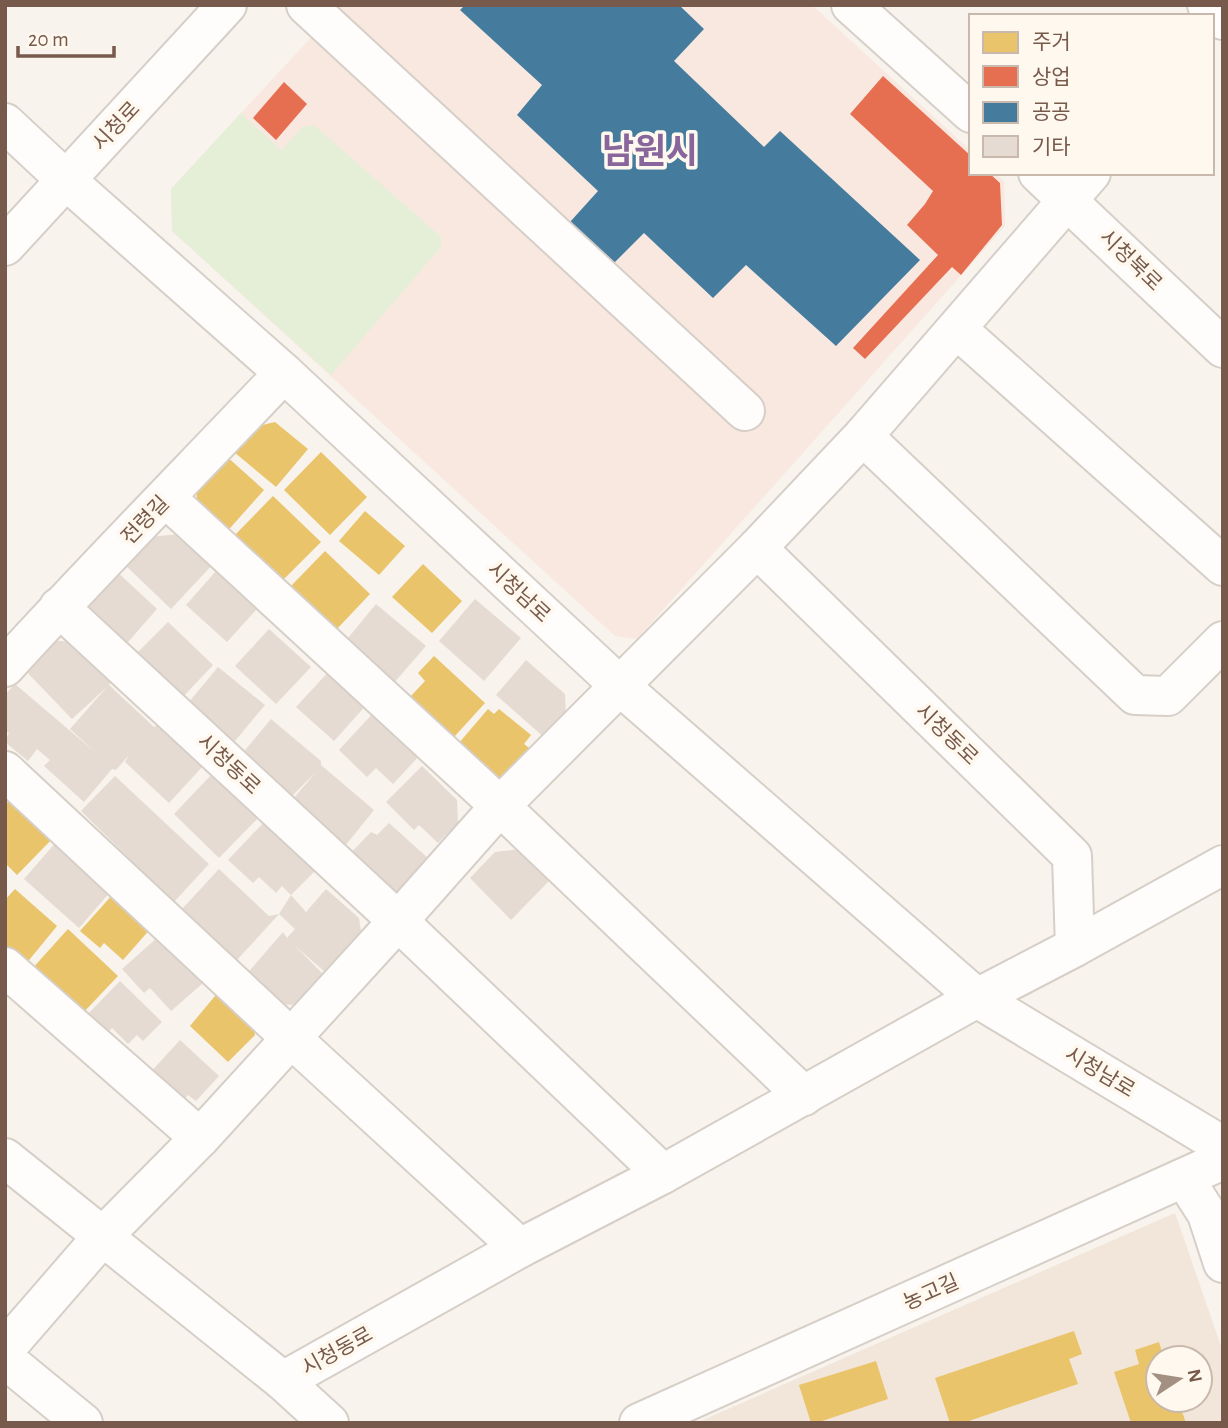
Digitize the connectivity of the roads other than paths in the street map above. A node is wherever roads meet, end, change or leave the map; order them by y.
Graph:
1 (227, 5) edge
2 (306, 5) edge
3 (851, 5) edge
4 (1207, 5) edge
5 (1223, 20) edge
6 (969, 111) edge
7 (5, 123) edge
8 (1044, 175) edge
9 (66, 180) junction
10 (1079, 186) edge
11 (5, 246) edge
12 (957, 329) junction
13 (1220, 340) edge
14 (284, 373) junction
15 (745, 411) dead end
16 (863, 436) junction
17 (166, 498) junction
18 (757, 548) junction
19 (1223, 566) edge
20 (59, 607) junction
21 (1223, 641) edge
22 (5, 667) edge
23 (620, 686) junction
24 (5, 771) edge
25 (500, 806) junction
26 (1223, 865) edge
27 (398, 921) junction
28 (1075, 947) junction
29 (5, 967) edge
30 (978, 998) junction
31 (291, 1038) junction
32 (804, 1096) junction
33 (200, 1138) junction
34 (1223, 1146) edge
35 (5, 1158) edge
36 (1223, 1160) edge
37 (663, 1174) junction
38 (1184, 1178) junction
39 (103, 1236) junction
40 (520, 1248) junction
41 (1223, 1263) edge
42 (5, 1349) edge
43 (5, 1359) edge
44 (284, 1381) junction
45 (83, 1423) edge
46 (329, 1423) edge
47 (639, 1423) edge

1 - 9 street, 시청로
2 - 15 street
3 - 6 street
4 - 5 street
7 - 9 street, 시청남로
8 - 10 street, 시청북로
9 - 11 street, 시청로
9 - 14 street, 시청남로
10 - 12 street
10 - 13 street, 시청북로
12 - 16 street
12 - 19 street
14 - 17 street, 전령길
14 - 23 street, 시청남로
16 - 18 street
16 - 21 street
17 - 20 street, 전령길
17 - 25 street
18 - 23 street
18 - 28 street, 시청동로
20 - 22 street, 전령길
20 - 27 street, 시청동로
23 - 25 street
23 - 30 street, 시청남로
24 - 31 street
25 - 27 street
25 - 32 street
26 - 28 street
27 - 31 street
27 - 37 street, 시청동로
28 - 30 street
29 - 33 street
30 - 32 street, 시청동로
30 - 34 street, 시청남로
31 - 33 street
31 - 40 street
32 - 37 street, 시청동로
33 - 39 street
35 - 39 street, 시청동로
36 - 38 street, 농고길
37 - 40 street, 시청동로
38 - 41 street
38 - 47 street, 농고길
39 - 42 street
39 - 44 street, 시청동로
40 - 44 street, 시청동로
43 - 45 street
44 - 46 street

